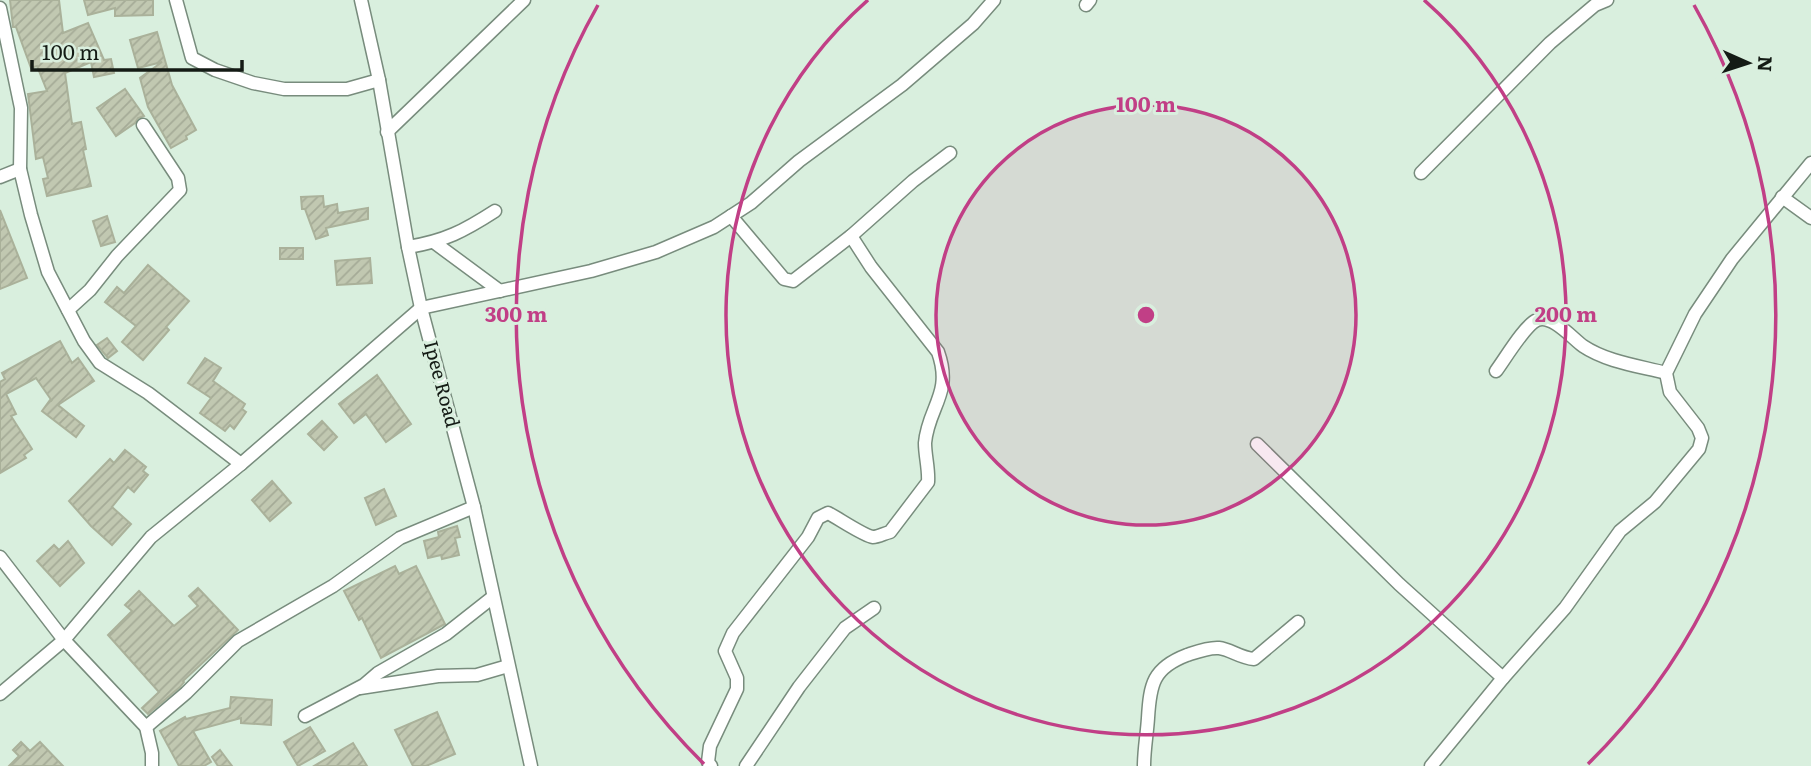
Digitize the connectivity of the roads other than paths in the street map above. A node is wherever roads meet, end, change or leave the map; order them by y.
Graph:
1 (176, 0) edge
2 (361, 0) edge
3 (524, 0) edge
4 (994, 0) edge
5 (1607, 0) edge
6 (0, 8) edge
7 (379, 80) junction
8 (143, 125) dead end
9 (387, 132) junction
10 (950, 153) dead end
11 (1811, 163) edge
12 (20, 169) junction
13 (1421, 173) dead end
14 (0, 177) edge
15 (1782, 197) junction
16 (495, 211) dead end
17 (731, 216) junction
18 (1811, 219) edge
19 (851, 236) junction
20 (435, 243) junction
21 (408, 247) junction
22 (500, 291) junction
23 (421, 308) junction
24 (68, 310) junction
25 (1496, 371) dead end
26 (1666, 373) junction
27 (1257, 444) dead end
28 (241, 464) junction
29 (474, 507) junction
30 (0, 557) edge
31 (494, 597) junction
32 (874, 608) dead end
33 (1298, 622) dead end
34 (64, 640) junction
35 (509, 667) junction
36 (1503, 678) junction
37 (359, 688) junction
38 (0, 694) edge
39 (304, 716) dead end
40 (146, 727) junction
41 (152, 766) edge
42 (531, 766) edge
43 (711, 766) edge
44 (746, 766) edge
45 (1144, 766) edge
46 (1431, 766) edge

1 - 7 street
2 - 7 street, Ipee Road
3 - 9 street
4 - 17 street
5 - 13 street
6 - 12 street
7 - 9 street, Ipee Road
8 - 24 street
9 - 21 street, Ipee Road
10 - 19 street
11 - 15 street
12 - 14 street
12 - 24 street
15 - 18 street
15 - 26 street
16 - 20 street
17 - 19 street
17 - 22 street
19 - 43 street
20 - 21 street
20 - 22 street
21 - 23 street, Ipee Road
22 - 23 street
23 - 28 street
23 - 29 street, Ipee Road
24 - 28 street
25 - 26 street
26 - 36 street
27 - 36 street
28 - 34 street
29 - 31 street, Ipee Road
29 - 40 street
30 - 34 street
31 - 35 street, Ipee Road
31 - 37 street
32 - 44 street
33 - 45 street
34 - 38 street
34 - 40 street
35 - 37 street
35 - 42 street, Ipee Road
36 - 46 street
37 - 39 street
40 - 41 street

